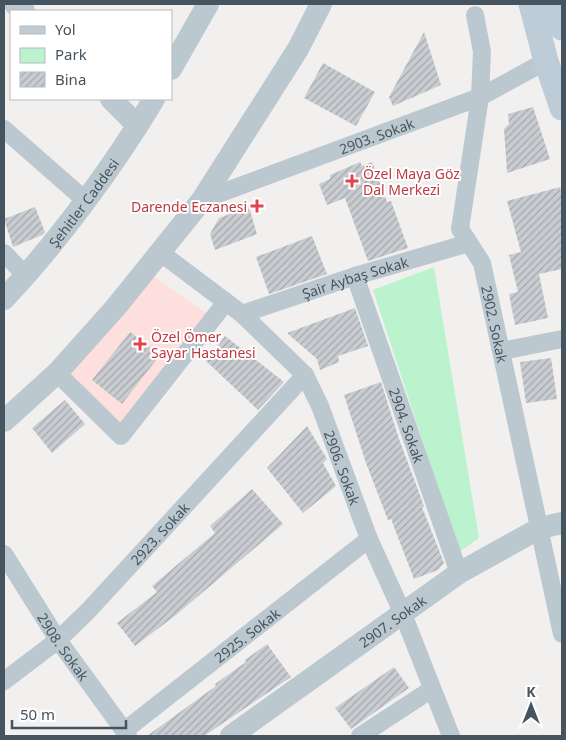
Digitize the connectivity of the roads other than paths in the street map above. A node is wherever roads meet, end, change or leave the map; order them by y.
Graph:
1 (208, 4) edge
2 (321, 4) edge
3 (531, 4) edge
4 (555, 4) edge
5 (475, 15) dead end
6 (562, 28) edge
7 (546, 61) junction
8 (172, 67) edge
9 (480, 97) junction
10 (112, 100) edge
11 (153, 100) edge
12 (562, 108) edge
13 (137, 125) junction
14 (4, 129) edge
15 (85, 200) junction
16 (202, 200) junction
17 (469, 243) junction
18 (161, 252) junction
19 (4, 253) edge
20 (26, 276) junction
21 (355, 276) junction
22 (4, 299) edge
23 (226, 302) junction
24 (242, 314) junction
25 (562, 339) edge
26 (502, 351) junction
27 (57, 373) junction
28 (305, 374) junction
29 (4, 421) edge
30 (562, 523) edge
31 (540, 528) junction
32 (369, 539) junction
33 (4, 554) edge
34 (459, 573) junction
35 (403, 614) junction
36 (562, 634) edge
37 (58, 640) junction
38 (4, 682) edge
39 (432, 689) junction
40 (126, 733) edge
41 (231, 736) edge
42 (360, 736) edge
43 (451, 736) edge

1 - 8 street
2 - 16 street
3 - 7 main road
4 - 6 main road
5 - 9 street, 2902. Sokak
7 - 9 street, 2903. Sokak
7 - 12 main road
9 - 16 street, 2903. Sokak
9 - 17 street, 2902. Sokak
10 - 13 street
11 - 13 street, Şehitler Caddesi
13 - 15 street, Şehitler Caddesi
14 - 15 street
15 - 20 street, Şehitler Caddesi
16 - 18 street
17 - 21 street, Şair Aybaş Sokak
17 - 26 street, 2902. Sokak
18 - 23 street, 2906. Sokak
18 - 27 street
19 - 20 street
20 - 22 street, Şehitler Caddesi
21 - 24 street, Şair Aybaş Sokak
21 - 34 street, 2904. Sokak
23 - 24 street, 2906. Sokak
23 - 27 street
24 - 28 street, 2906. Sokak
25 - 26 street
26 - 31 street, 2902. Sokak
27 - 29 street
28 - 32 street, 2906. Sokak
28 - 37 street, 2923. Sokak
30 - 31 street, 2907. Sokak
31 - 34 street, 2907. Sokak
31 - 36 street, 2902. Sokak
32 - 35 street, 2906. Sokak
32 - 40 street, 2925. Sokak
33 - 37 street, 2908. Sokak
34 - 35 street, 2907. Sokak
35 - 39 street, 2906. Sokak
35 - 41 street, 2907. Sokak
37 - 38 street, 2923. Sokak
37 - 40 street, 2908. Sokak
39 - 42 street
39 - 43 street, 2906. Sokak

